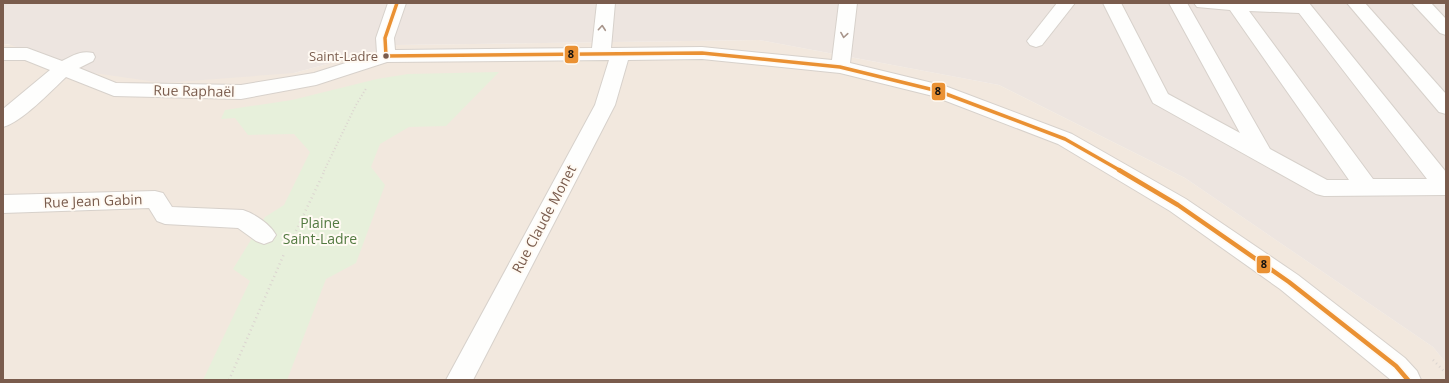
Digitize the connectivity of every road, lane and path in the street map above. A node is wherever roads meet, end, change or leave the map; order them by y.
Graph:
1 (397, 3) edge
2 (606, 3) edge
3 (848, 3) edge
4 (1066, 3) edge
5 (1112, 3) edge
6 (1178, 3) edge
7 (1203, 3) edge
8 (1356, 3) edge
9 (1421, 3) edge
10 (1235, 4) junction
11 (1302, 5) edge
12 (1446, 29) edge
13 (1036, 41) dead end
14 (611, 53) junction
15 (3, 54) edge
16 (386, 56) junction
17 (86, 57) dead end
18 (840, 67) junction
19 (64, 68) junction
20 (1446, 107) edge
21 (3, 120) edge
22 (1264, 155) junction
23 (1446, 187) edge
24 (1367, 188) junction
25 (3, 204) edge
26 (264, 235) dead end
27 (288, 246) dead end
28 (285, 253) dead end
29 (229, 380) edge
30 (459, 380) edge
31 (1408, 380) edge

1 - 16 street
14 -> 2 street, Rue Claude Monet
3 -> 18 street
4 - 13 street
5 - 22 street
6 - 22 street
7 - 10 street
8 - 20 street
9 - 12 street
10 - 11 street
10 - 24 street
11 - 23 street
14 - 16 street, Rue Raphaël
14 - 18 street, Rue Raphaël
14 - 30 street, Rue Claude Monet
15 - 19 street, Rue Raphaël
16 - 19 street, Rue Raphaël
16 - 27 path
17 - 19 street
18 - 31 street, Rue Raphaël
19 - 21 street
22 - 24 street
23 - 24 street
25 - 26 street, Rue Jean Gabin
28 - 29 path

